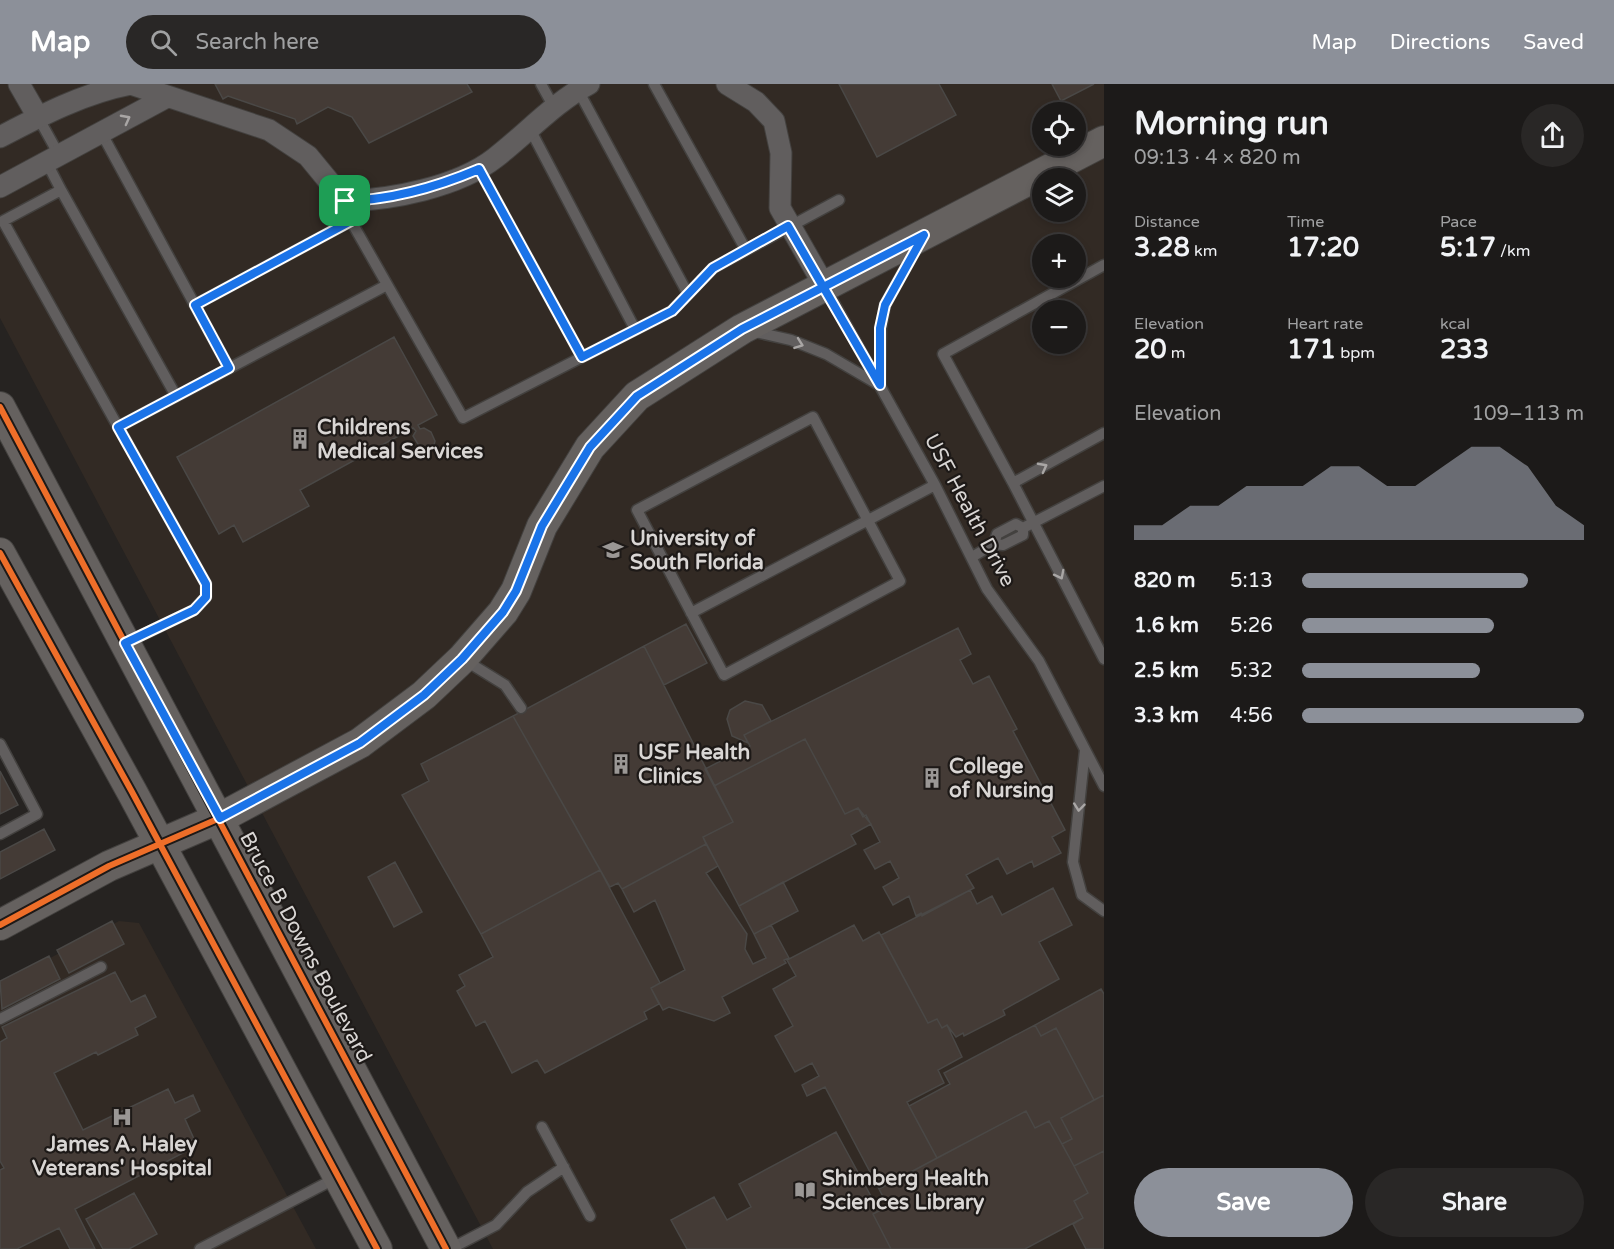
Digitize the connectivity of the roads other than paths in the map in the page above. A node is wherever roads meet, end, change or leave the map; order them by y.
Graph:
1 (19, 84) edge
2 (131, 84) edge
3 (541, 84) edge
4 (654, 84) edge
5 (727, 84) edge
6 (100, 87) edge
7 (583, 87) edge
8 (167, 97) junction
9 (555, 109) junction
10 (38, 117) junction
11 (530, 129) junction
12 (100, 132) junction
13 (0, 137) edge
14 (1104, 141) edge
15 (52, 158) junction
16 (479, 169) junction
17 (0, 187) edge
18 (61, 190) junction
19 (839, 200) dead end
20 (348, 211) junction
21 (788, 226) junction
22 (924, 235) junction
23 (746, 250) junction
24 (1104, 265) edge
25 (387, 285) junction
26 (825, 287) junction
27 (688, 294) junction
28 (195, 305) junction
29 (635, 329) junction
30 (742, 329) junction
31 (582, 357) junction
32 (229, 368) junction
33 (880, 385) junction
34 (176, 396) junction
35 (0, 407) edge
36 (118, 427) junction
37 (1104, 433) edge
38 (1013, 483) junction
39 (935, 485) junction
40 (1104, 486) edge
41 (868, 520) junction
42 (1028, 526) junction
43 (0, 553) edge
44 (972, 557) junction
45 (691, 613) junction
46 (125, 643) junction
47 (462, 659) junction
48 (1104, 659) edge
49 (520, 708) dead end
50 (0, 744) edge
51 (1085, 749) junction
52 (1104, 786) edge
53 (220, 818) junction
54 (0, 834) edge
55 (159, 844) junction
56 (1104, 911) edge
57 (0, 925) edge
58 (101, 967) dead end
59 (0, 1019) edge
60 (542, 1127) dead end
61 (564, 1167) junction
62 (338, 1177) junction
63 (590, 1216) dead end
64 (200, 1249) edge
65 (377, 1249) edge
66 (448, 1249) edge

1 - 10 street
2 - 6 street
2 - 8 street
3 - 9 lane
4 - 23 lane
5 - 21 street
6 - 10 street
7 - 9 street
7 - 27 lane
12 -> 8 street
8 - 20 street
9 - 11 street
10 - 13 street
10 - 15 lane
11 - 16 street
11 - 29 lane
12 - 15 street
12 - 28 lane
14 - 22 main road
15 - 17 street
15 - 18 lane
16 - 20 street
16 - 31 lane
18 - 34 lane
18 - 36 lane
19 - 21 lane
20 - 25 lane
20 - 28 lane
21 - 23 lane
21 - 26 street
22 - 26 main road
22 - 33 lane
23 - 27 lane
24 - 38 lane
25 - 31 lane
25 - 32 lane
26 - 30 main road
26 - 33 lane, USF Health Drive
27 - 29 lane
28 - 32 lane
29 - 31 lane
30 -> 33 lane
30 - 47 main road
32 - 34 lane
33 - 39 lane, USF Health Drive
34 - 36 lane
35 - 46 main road, Bruce B Downs Boulevard
36 - 46 lane
38 -> 37 lane
38 - 42 lane
39 - 41 lane
39 - 44 lane, USF Health Drive
40 - 42 lane
41 - 45 lane
41 - 45 lane
41 - 45 lane
42 - 44 lane
42 -> 48 lane
43 - 55 main road
44 - 51 lane, USF Health Drive
46 - 53 main road, Bruce B Downs Boulevard
47 - 49 lane
47 - 53 main road
50 - 54 lane
51 - 52 lane, USF Health Drive
51 -> 56 lane
53 - 55 main road
53 - 66 main road, Bruce B Downs Boulevard
55 - 57 main road
55 - 62 main road
58 - 59 lane
60 - 61 lane
61 - 63 lane
61 - 66 lane
62 - 64 lane
62 - 65 main road

